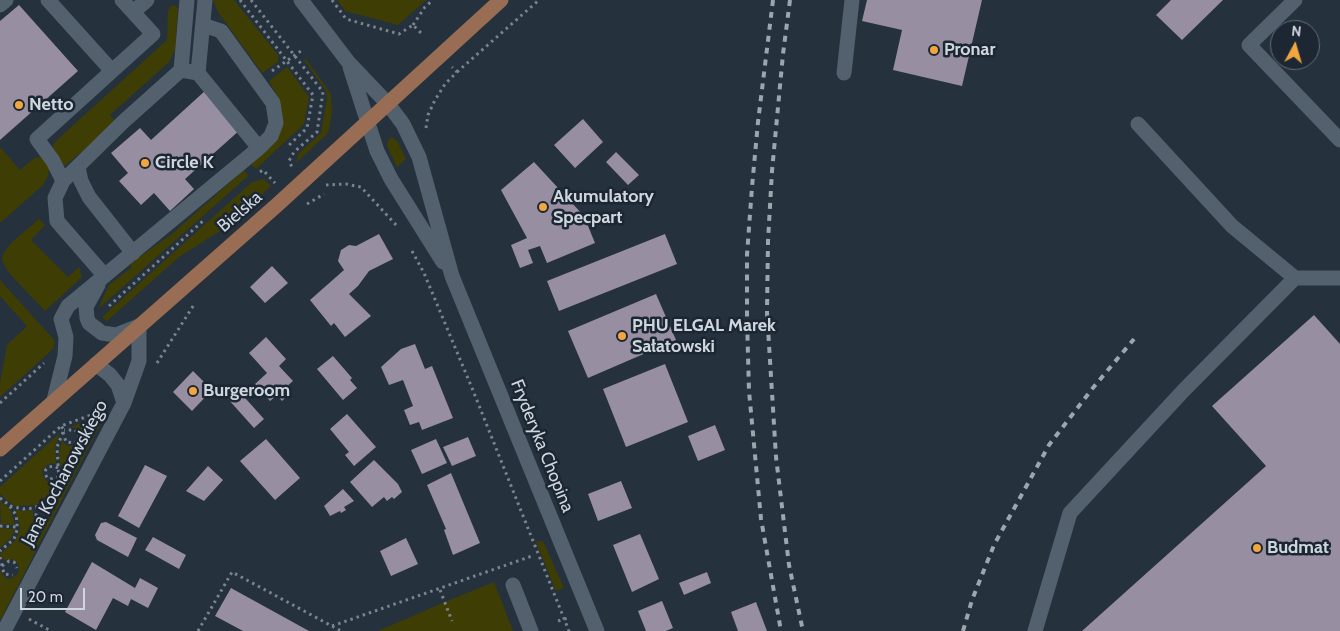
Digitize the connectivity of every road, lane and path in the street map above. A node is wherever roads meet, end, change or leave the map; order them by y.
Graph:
1 (6, 0) edge
2 (48, 0) edge
3 (122, 0) edge
4 (147, 0) edge
5 (187, 0) edge
6 (205, 0) edge
7 (251, 0) edge
8 (301, 0) edge
9 (332, 0) edge
10 (433, 0) edge
11 (501, 0) edge
12 (539, 0) edge
13 (852, 0) edge
14 (1295, 0) edge
15 (0, 5) edge
16 (133, 12) junction
17 (346, 19) junction
18 (342, 22) dead end
19 (203, 24) junction
20 (413, 24) junction
21 (423, 35) dead end
22 (301, 51) dead end
23 (295, 56) junction
24 (349, 63) junction
25 (452, 66) dead end
26 (181, 70) junction
27 (112, 71) junction
28 (457, 72) junction
29 (844, 73) dead end
30 (198, 74) junction
31 (257, 82) junction
32 (388, 104) junction
33 (367, 122) junction
34 (1138, 124) dead end
35 (427, 132) dead end
36 (1340, 140) edge
37 (259, 148) junction
38 (294, 152) dead end
39 (78, 167) junction
40 (63, 181) junction
41 (327, 185) dead end
42 (211, 214) dead end
43 (397, 226) dead end
44 (412, 250) dead end
45 (133, 253) junction
46 (104, 275) junction
47 (452, 276) junction
48 (1295, 278) junction
49 (1340, 278) edge
50 (89, 323) junction
51 (139, 326) junction
52 (66, 345) junction
53 (96, 364) junction
54 (54, 400) junction
55 (0, 403) edge
56 (124, 403) junction
57 (61, 426) dead end
58 (64, 431) junction
59 (0, 449) edge
60 (59, 469) junction
61 (59, 477) junction
62 (0, 498) edge
63 (42, 505) junction
64 (10, 506) junction
65 (37, 506) junction
66 (47, 507) dead end
67 (47, 518) dead end
68 (0, 526) edge
69 (17, 527) junction
70 (0, 551) edge
71 (532, 556) dead end
72 (0, 557) edge
73 (2, 566) junction
74 (513, 586) dead end
75 (440, 590) junction
76 (566, 618) junction
77 (30, 620) dead end
78 (452, 621) dead end
79 (558, 621) dead end
80 (332, 626) junction
81 (4, 631) edge
82 (50, 631) edge
83 (198, 631) edge
84 (341, 631) edge
85 (531, 631) edge
86 (569, 631) edge
87 (597, 631) edge
88 (1035, 631) edge

1 - 15 street
2 - 27 street
3 - 16 street
4 - 16 street
5 - 26 street
6 - 19 street
7 - 23 path
8 - 24 street
9 - 17 path
10 - 20 path
11 - 32 main road, Bielska
12 - 28 path
13 - 29 street
14 - 36 street
16 - 27 street
17 - 18 path
17 - 20 path
19 - 30 street
19 - 31 street
20 - 21 path
22 - 23 path
23 - 31 path
23 - 38 path
24 - 32 street, Fryderyka Chopina
24 - 33 street, Fryderyka Chopina
25 - 28 path
26 - 30 street
26 - 39 street
27 - 40 street
28 - 35 path
30 - 37 street
31 - 37 street
32 - 33 main road, Bielska
32 - 47 street, Fryderyka Chopina
33 - 47 street, Fryderyka Chopina
33 - 51 main road, Bielska
34 - 48 street
37 - 45 street
39 - 40 street
39 - 45 street
40 - 46 street
41 - 43 path
42 - 50 path
44 - 76 path
45 - 46 street
46 - 50 street
46 - 52 street
47 - 87 street, Fryderyka Chopina
48 - 49 street
48 - 88 street
50 - 51 street
51 - 53 main road, Bielska
51 - 56 street, Jana Kochanowskiego
52 - 54 street
52 - 55 path
53 - 54 main road, Bielska
53 - 56 street
54 - 59 main road, Bielska
56 - 81 street, Jana Kochanowskiego
57 - 58 path
58 - 58 path
58 - 60 path
60 - 61 path
60 - 61 path
61 - 63 path
62 - 64 path
63 - 65 path
63 - 66 path
64 - 65 path
64 - 69 path
65 - 67 path
68 - 69 path
69 - 70 path
71 - 75 path
72 - 73 path
73 - 73 path
74 - 85 street
75 - 78 path
75 - 80 path
76 - 79 path
76 - 86 path
77 - 82 path
80 - 83 path
80 - 84 path

